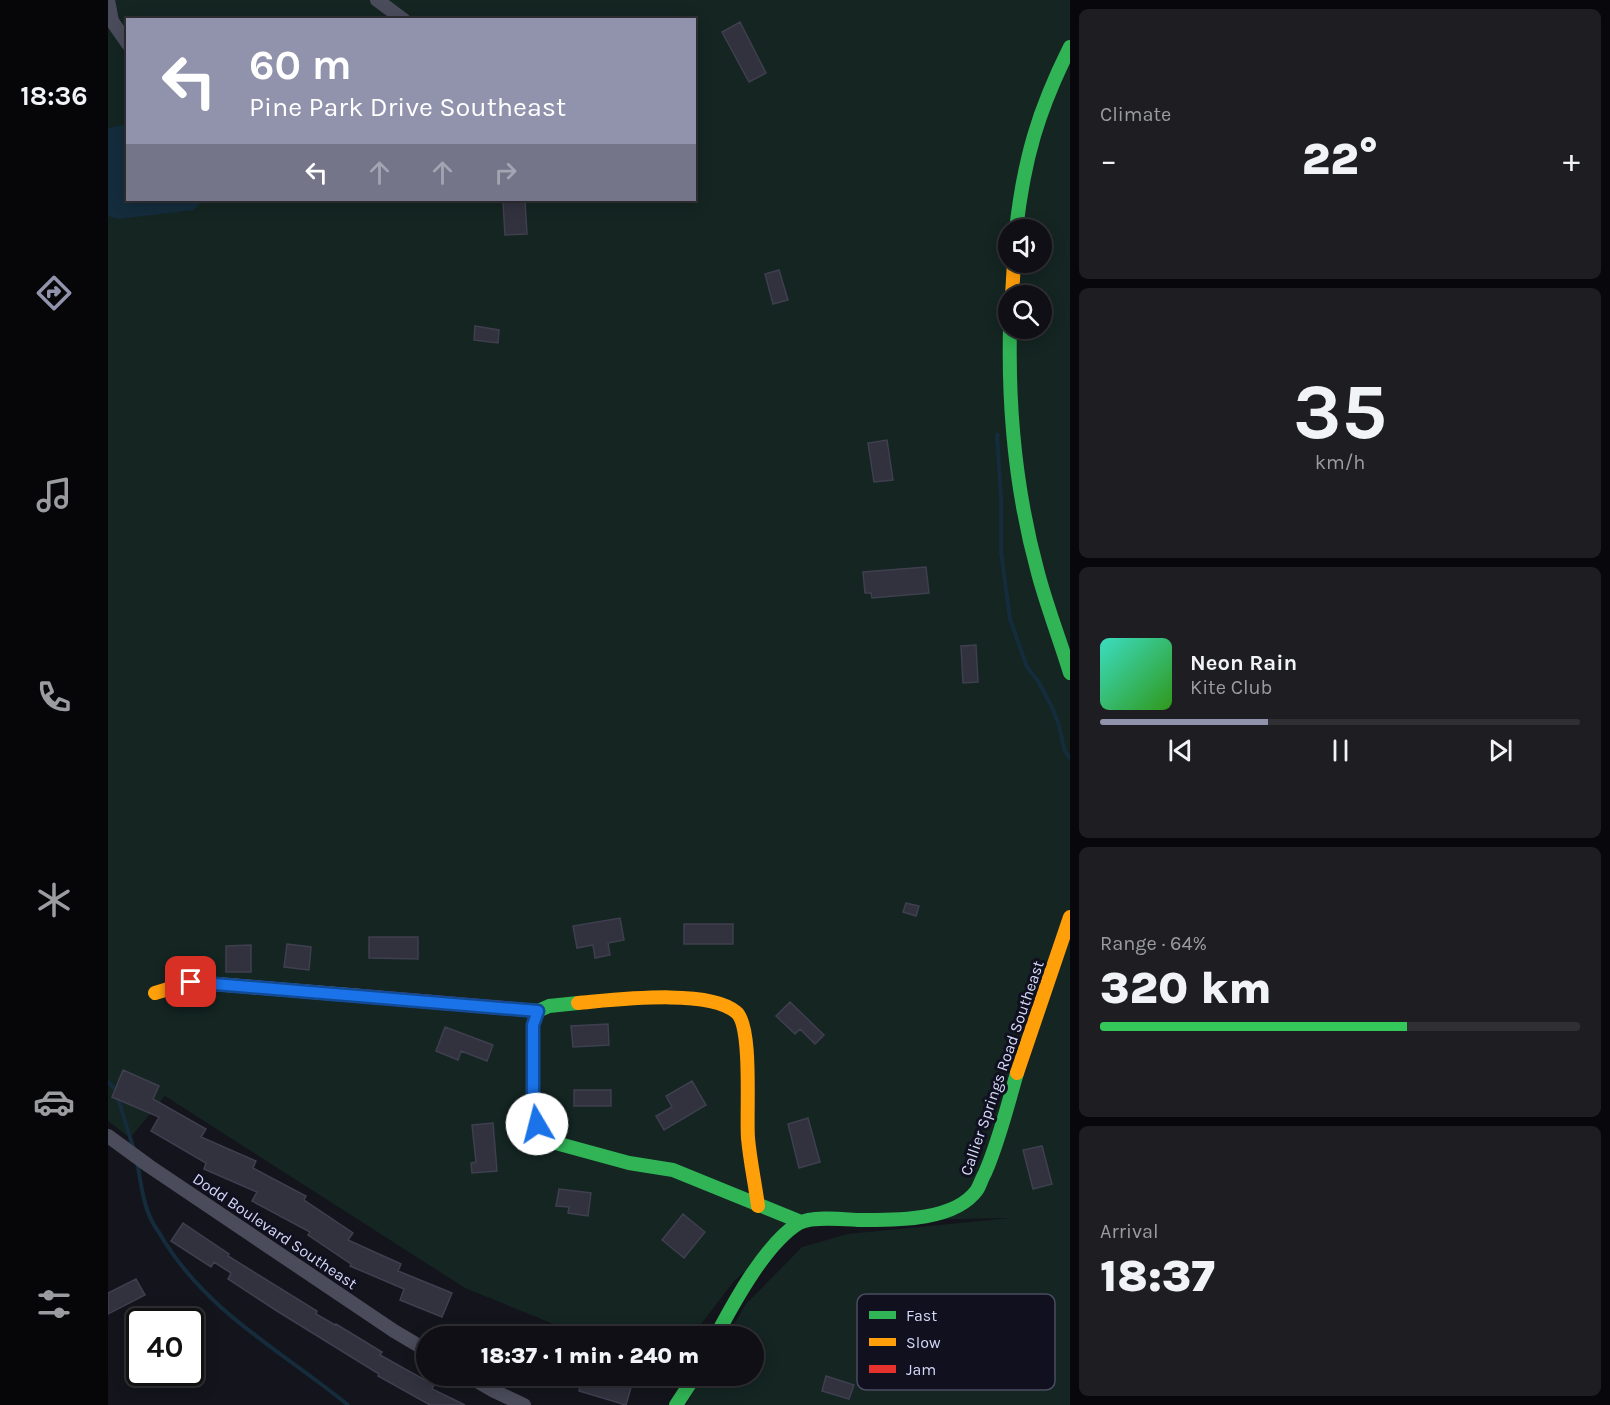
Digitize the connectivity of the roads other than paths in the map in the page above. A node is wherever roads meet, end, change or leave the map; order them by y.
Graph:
1 (108, 0) edge
2 (376, 0) edge
3 (401, 18) edge
4 (126, 41) edge
5 (1070, 47) edge
6 (1017, 219) edge
7 (1010, 339) edge
8 (1070, 673) edge
9 (1070, 917) edge
10 (155, 993) dead end
11 (538, 1011) junction
12 (108, 1136) edge
13 (758, 1206) junction
14 (801, 1222) junction
15 (721, 1326) edge
16 (416, 1344) edge
17 (485, 1386) edge
18 (688, 1386) edge
19 (524, 1405) edge
20 (675, 1405) edge

1 - 4 street
2 - 3 street
5 - 6 street
7 - 8 street
9 - 14 street, Callier Springs Road Southeast
10 - 11 street
11 - 13 street
11 - 13 street
12 - 16 street, Dodd Boulevard Southeast
13 - 14 street
14 - 15 street
17 - 19 street
18 - 20 street

